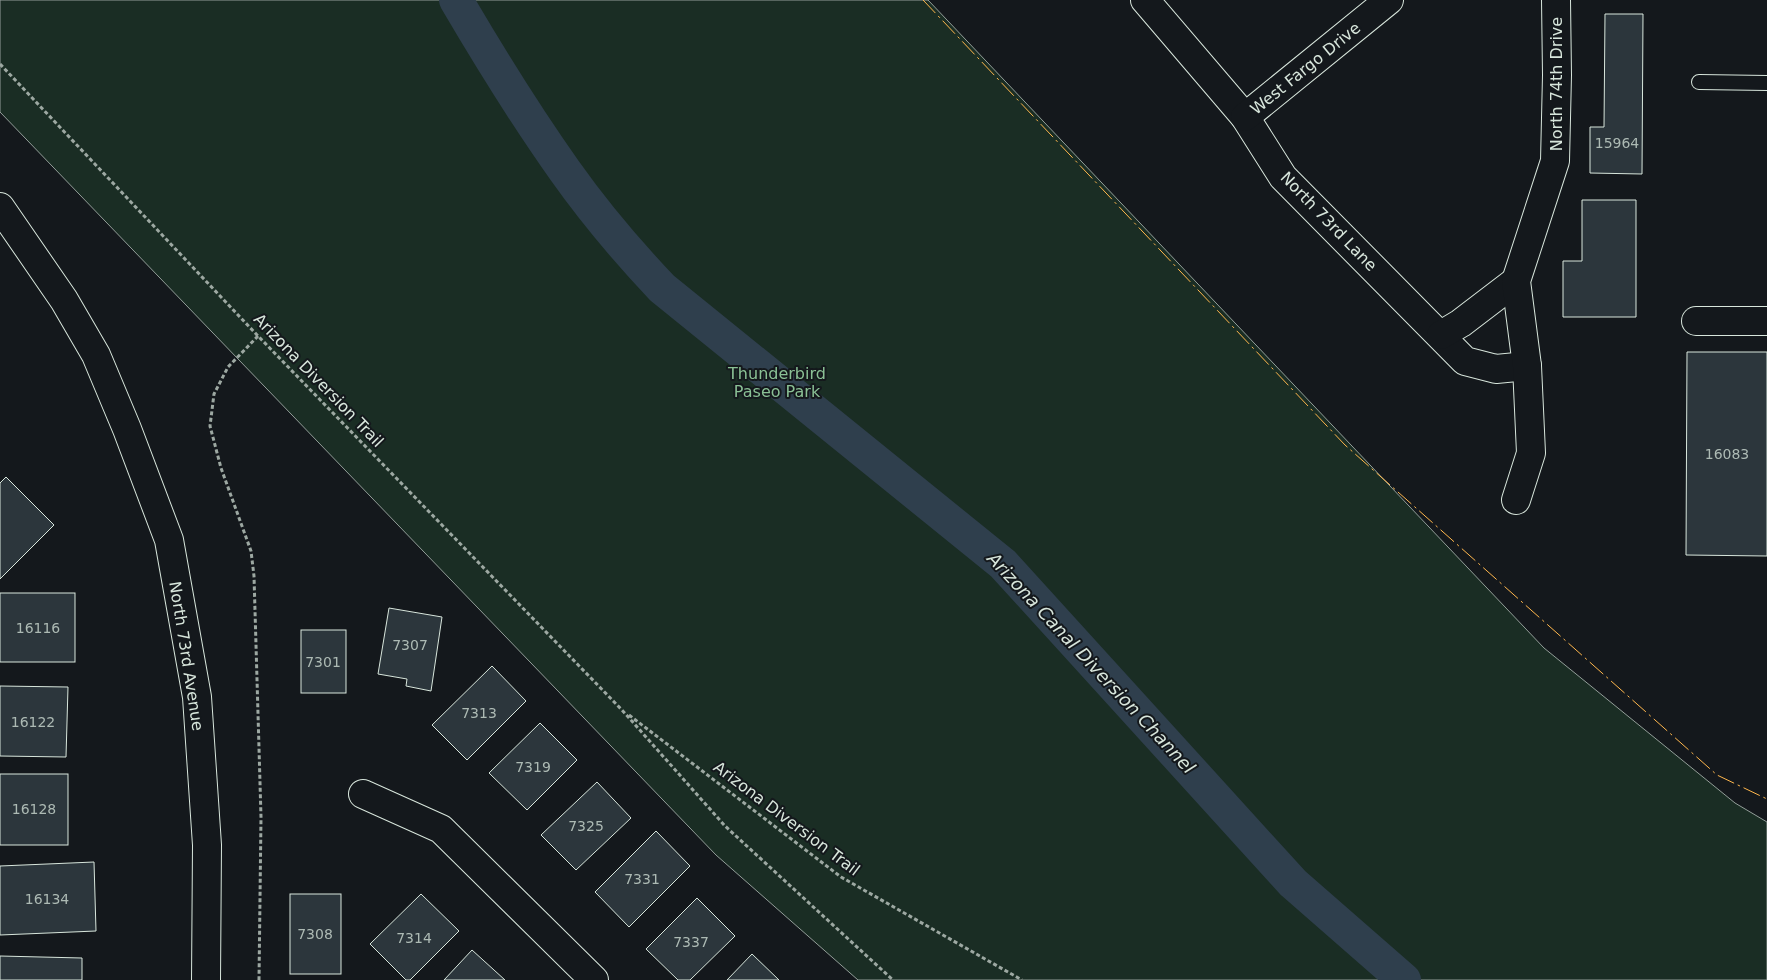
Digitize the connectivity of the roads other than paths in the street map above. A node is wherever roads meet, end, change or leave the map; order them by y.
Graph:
1 (1145, 0) edge
2 (1389, 0) edge
3 (1556, 0) edge
4 (1699, 82) dead end
5 (1767, 83) edge
6 (1245, 117) junction
7 (0, 208) edge
8 (1516, 281) junction
9 (1696, 321) dead end
10 (1767, 321) edge
11 (1441, 335) junction
12 (1527, 366) junction
13 (1516, 500) dead end
14 (363, 794) dead end
15 (206, 980) edge
16 (594, 980) edge

1 - 6 street, North 73rd Lane
2 - 6 street, West Fargo Drive
3 - 8 street, North 74th Drive
4 - 5 lane
6 - 11 street, North 73rd Lane
7 - 15 street, North 73rd Avenue
8 - 11 street
8 - 12 street, North 74th Drive
9 - 10 street
11 - 12 street, North 73rd Lane
12 - 13 street, North 74th Drive
14 - 16 street

